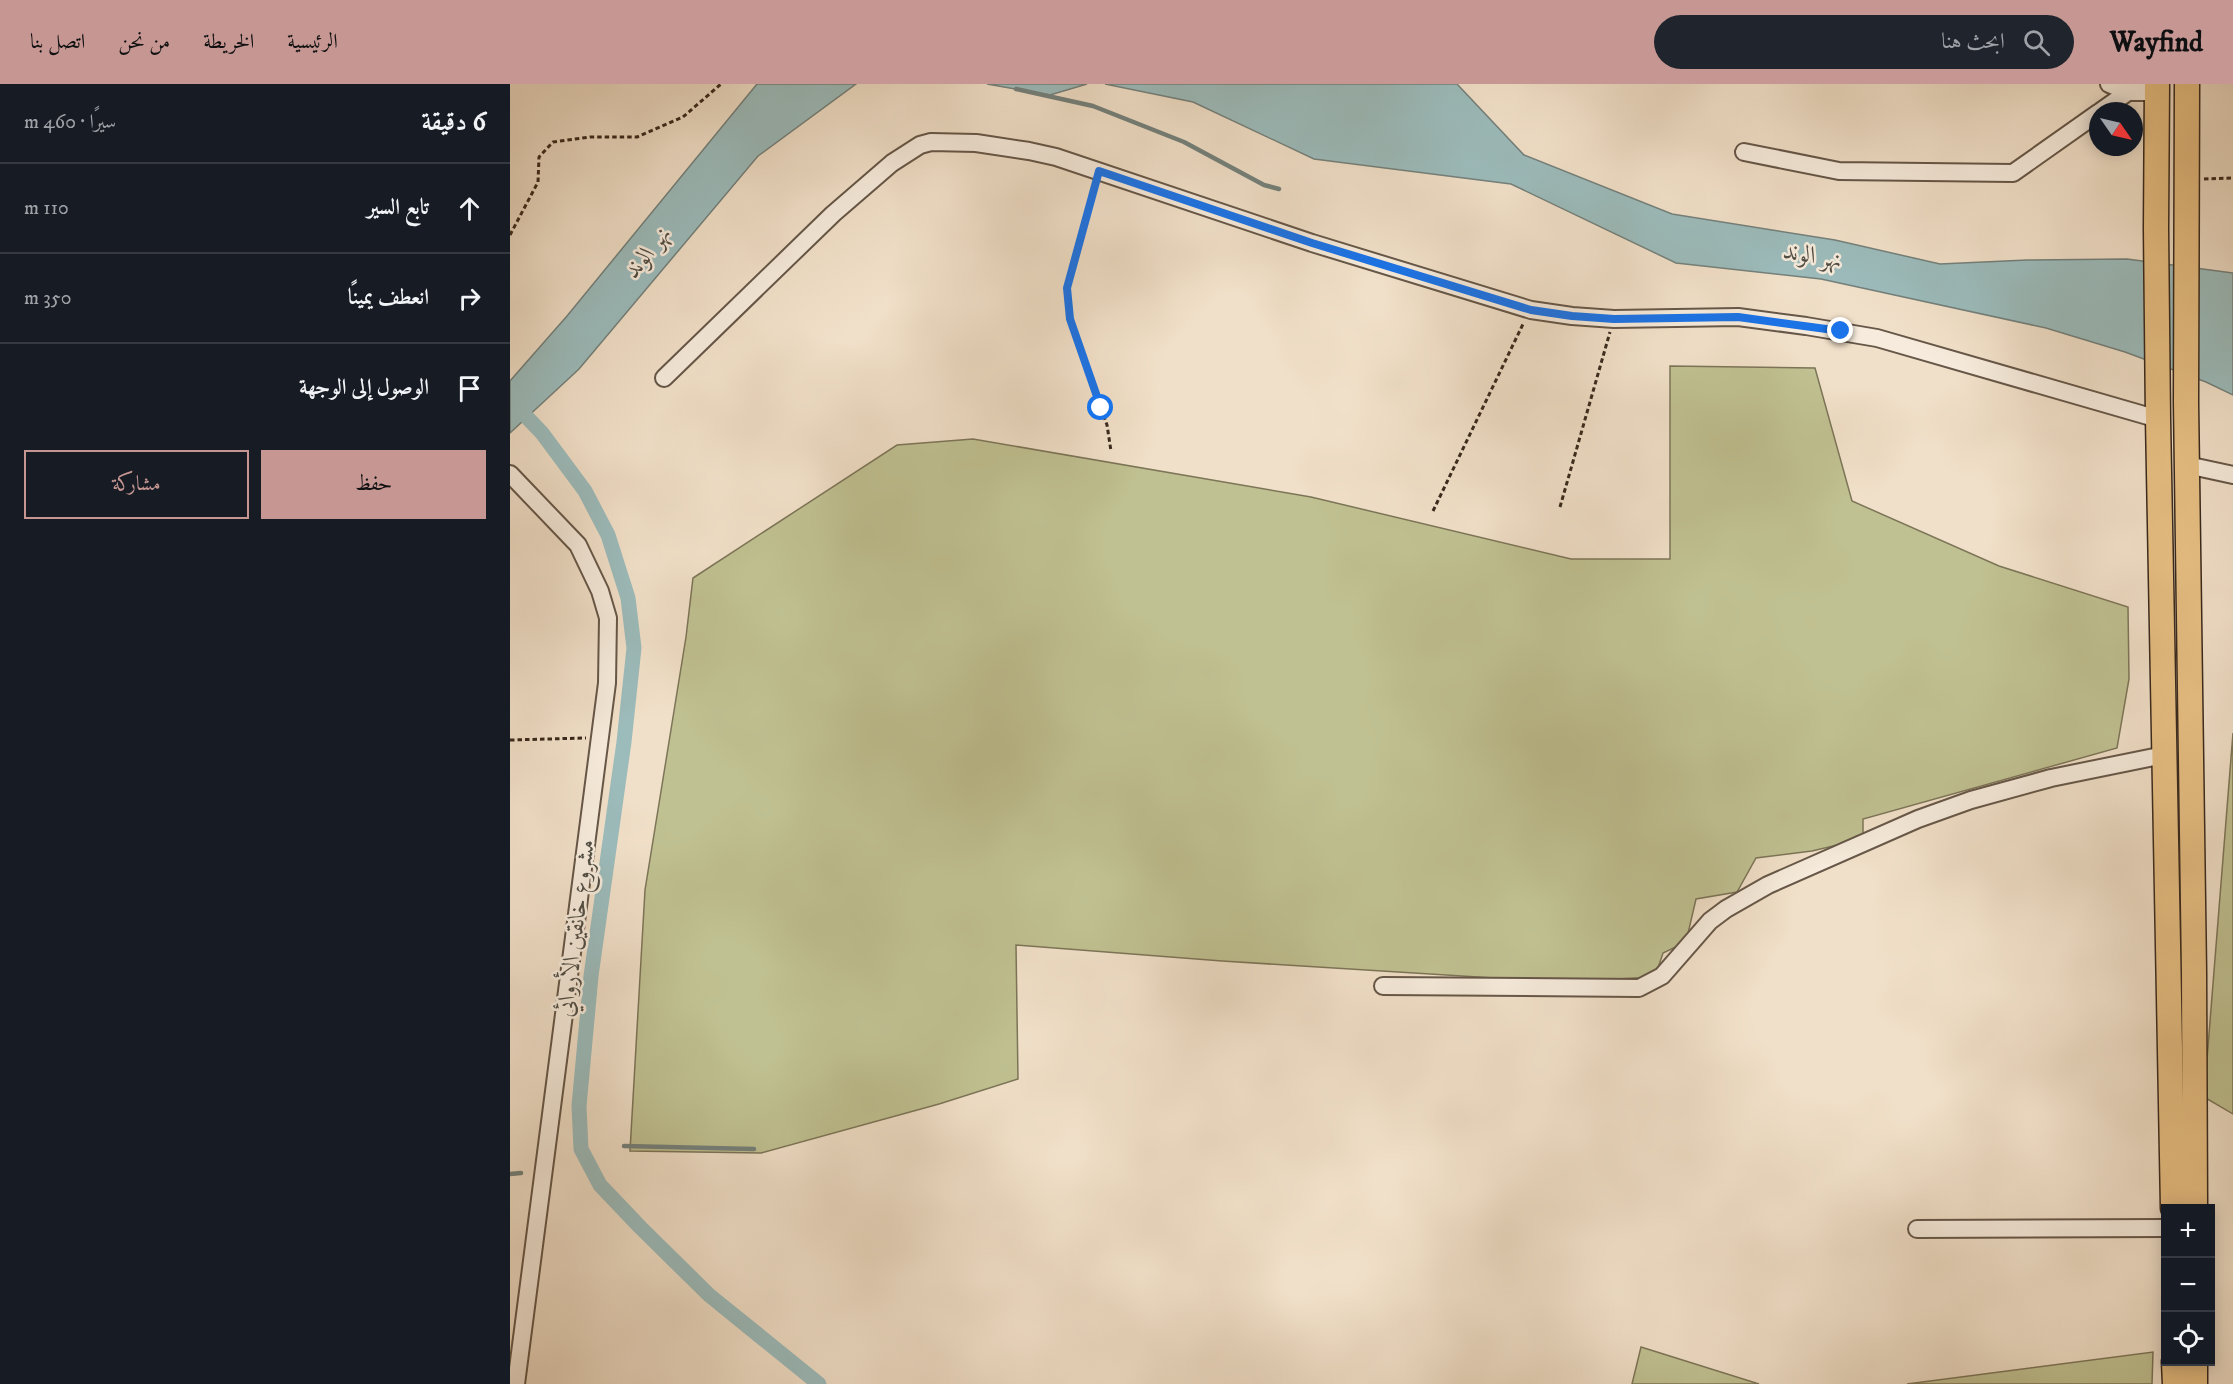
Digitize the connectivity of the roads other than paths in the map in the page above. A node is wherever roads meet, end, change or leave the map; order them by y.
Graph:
1 (2109, 84) edge
2 (2187, 84) edge
3 (2131, 88) edge
4 (2157, 88) edge
5 (2113, 102) edge
6 (2089, 120) edge
7 (1744, 152) dead end
8 (664, 378) dead end
9 (2158, 408) junction
10 (2187, 465) junction
11 (510, 474) edge
12 (2233, 476) edge
13 (2164, 755) junction
14 (1383, 986) dead end
15 (2183, 1149) junction
16 (2174, 1204) edge
17 (2193, 1204) edge
18 (2161, 1228) edge
19 (1917, 1229) dead end
20 (2174, 1366) edge
21 (2195, 1366) edge
22 (516, 1384) edge
23 (2175, 1384) edge
24 (2195, 1384) edge

1 - 3 street
2 - 10 highway
3 - 4 street
3 - 5 street
4 - 9 highway
6 - 7 street
8 - 9 street
9 - 13 highway
10 - 12 street
10 - 15 highway
11 - 22 street
13 - 14 street
13 - 15 highway
15 - 16 highway
15 - 17 highway
18 - 19 street
20 - 23 highway
21 - 24 highway

